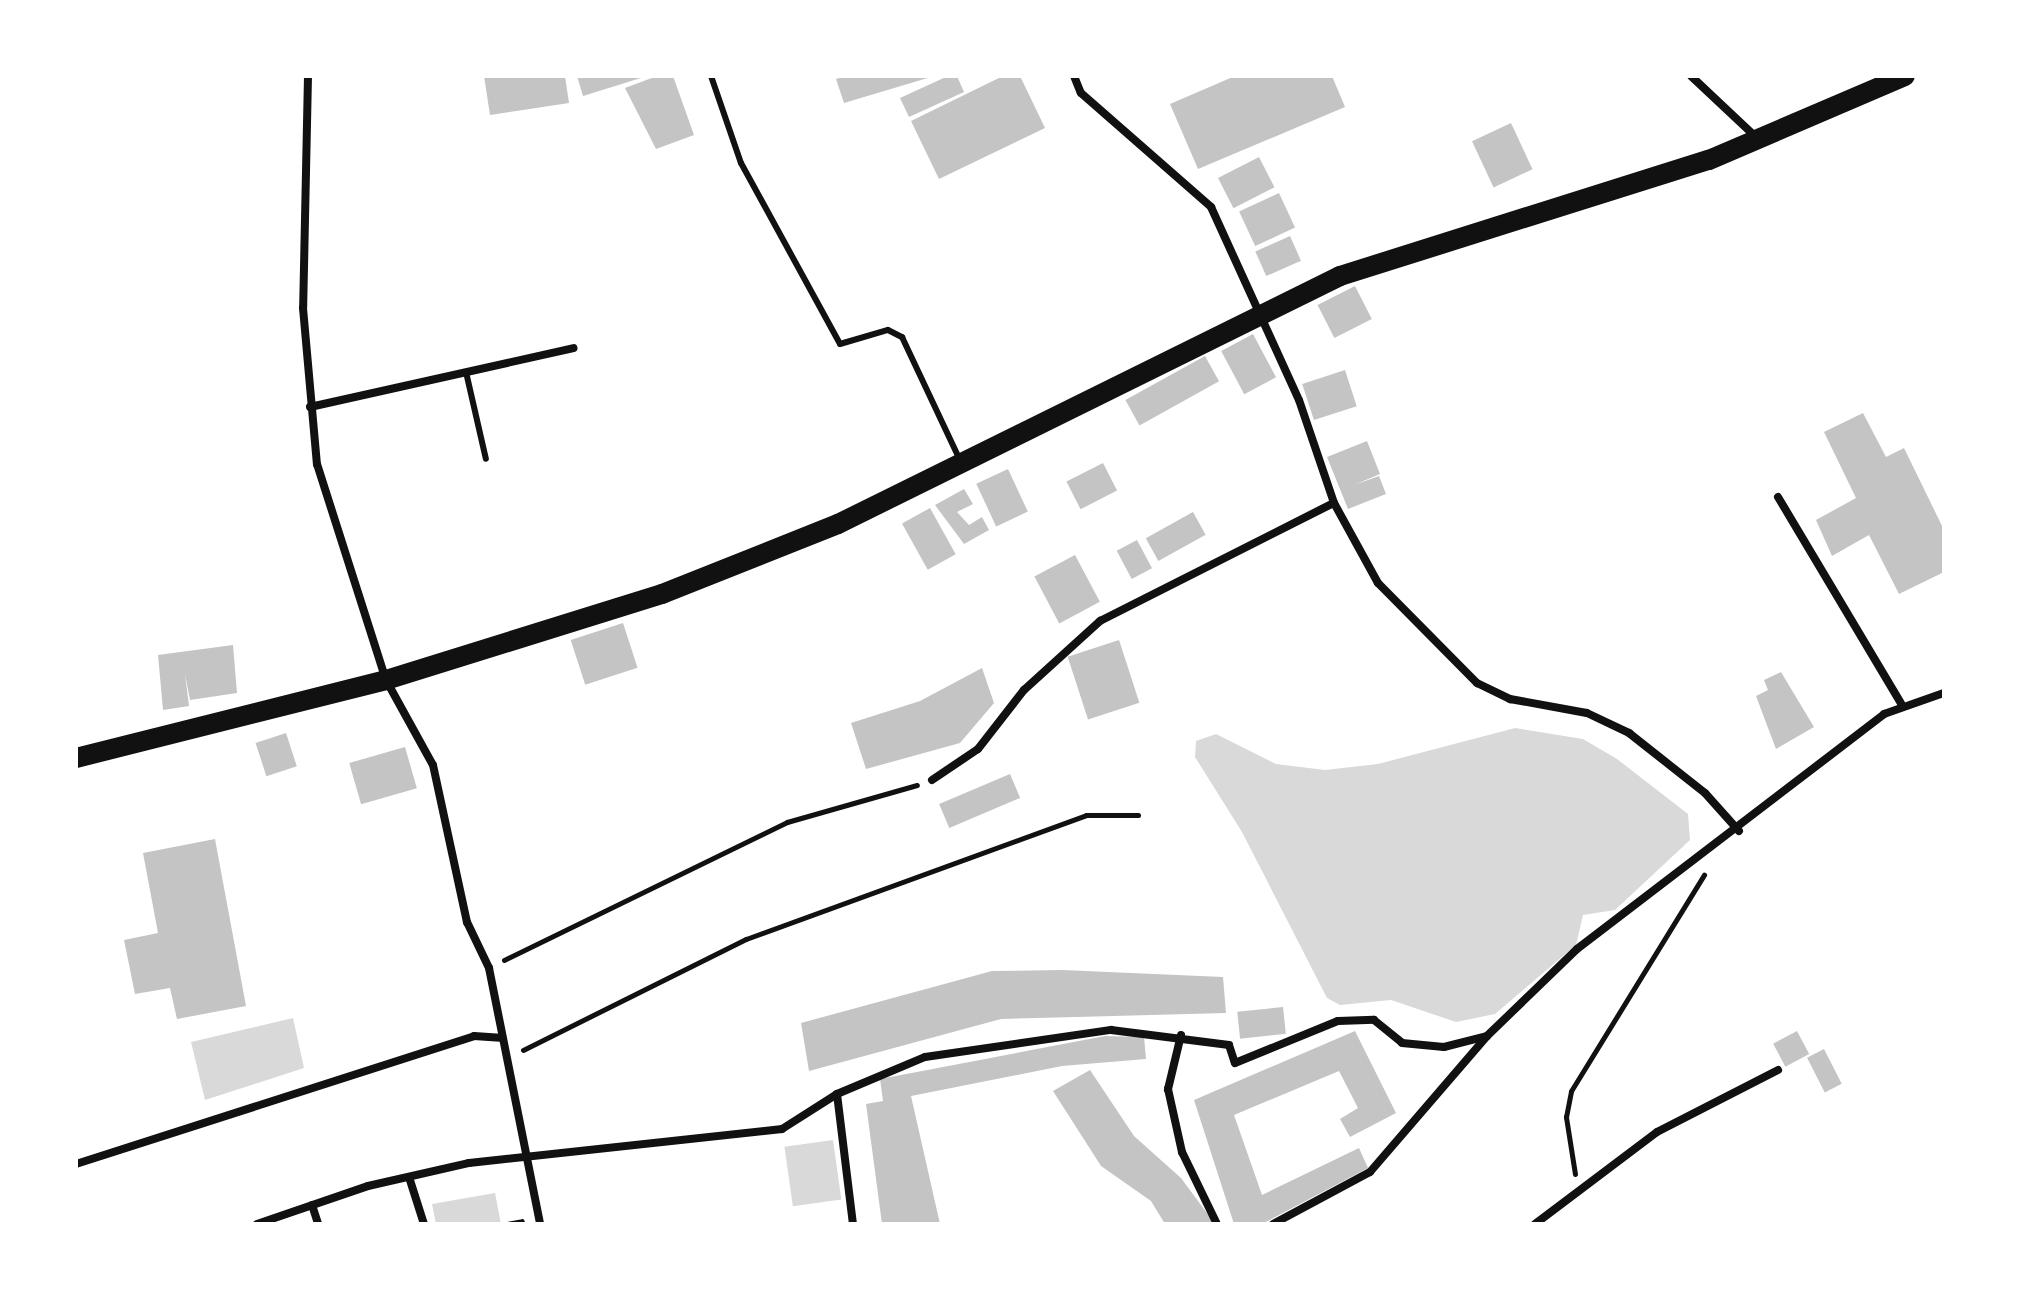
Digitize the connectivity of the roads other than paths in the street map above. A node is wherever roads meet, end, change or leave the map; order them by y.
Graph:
1 (308, 76) edge
2 (711, 76) edge
3 (1074, 76) edge
4 (1691, 76) edge
5 (1905, 76) edge
6 (1758, 138) junction
7 (1262, 316) junction
8 (573, 348) dead end
9 (466, 372) junction
10 (310, 407) junction
11 (486, 459) dead end
12 (961, 463) junction
13 (1778, 497) dead end
14 (1334, 503) junction
15 (386, 680) junction
16 (1944, 693) edge
17 (1901, 703) junction
18 (76, 758) edge
19 (932, 780) road end
20 (1739, 831) junction
21 (1181, 1035) junction
22 (1487, 1036) junction
23 (500, 1038) junction
24 (1778, 1070) dead end
25 (837, 1094) junction
26 (531, 1158) junction
27 (76, 1164) edge
28 (409, 1177) junction
29 (312, 1205) junction
30 (257, 1224) edge
31 (318, 1224) edge
32 (424, 1224) edge
33 (540, 1224) edge
34 (853, 1224) edge
35 (1217, 1224) edge
36 (1273, 1224) edge
37 (1535, 1224) edge

1 - 10 street
2 - 12 lane
3 - 7 street
4 - 6 street
5 - 6 main road
6 - 7 main road
7 - 12 main road
7 - 14 street
8 - 9 street
9 - 10 street
9 - 11 lane
10 - 15 street
12 - 15 main road
13 - 17 street
14 - 19 street
14 - 20 street
15 - 18 main road
15 - 23 street
16 - 17 street
17 - 20 street
20 - 22 street
21 - 22 street
21 - 25 street
21 - 35 street
22 - 36 street
23 - 26 street
23 - 27 street
24 - 37 street
25 - 26 street
25 - 34 street
26 - 28 street
26 - 33 street
28 - 29 street
28 - 32 street
29 - 30 street
29 - 31 street

